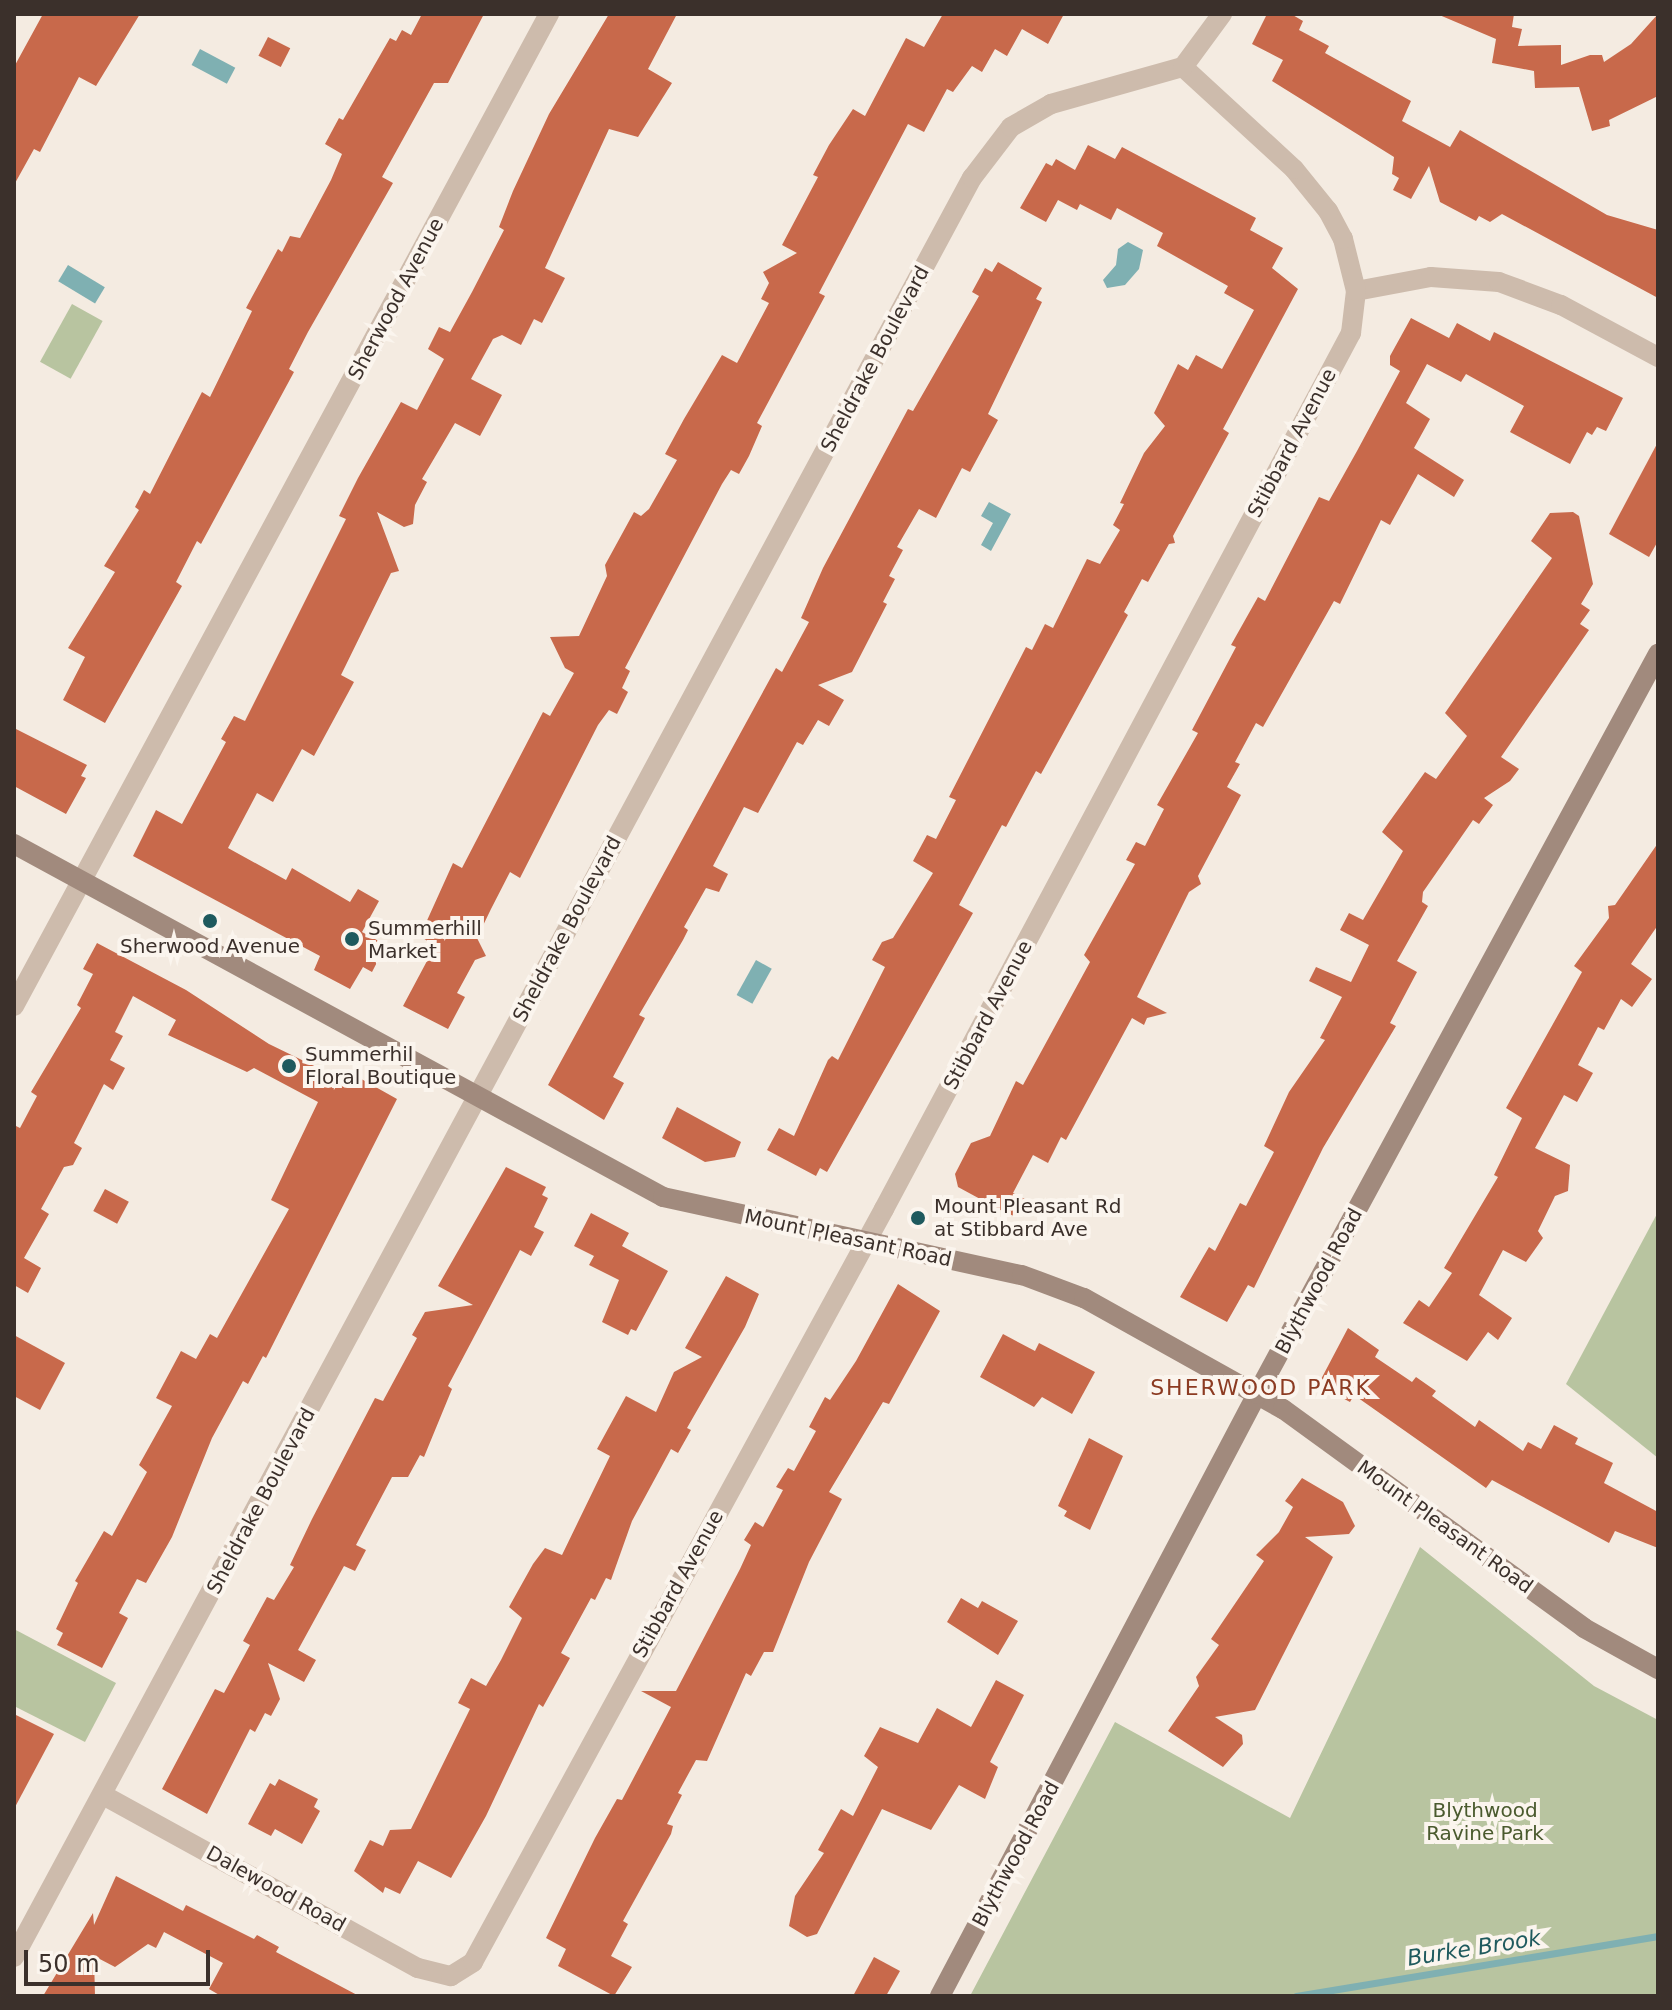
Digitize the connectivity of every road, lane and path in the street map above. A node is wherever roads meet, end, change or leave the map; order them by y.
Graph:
1 (549, 14) edge
2 (1222, 14) edge
3 (1183, 67) junction
4 (1356, 291) junction
5 (1658, 357) edge
6 (1658, 654) edge
7 (14, 844) edge
8 (81, 881) junction
9 (14, 1006) edge
10 (477, 1096) junction
11 (866, 1242) junction
12 (1257, 1394) junction
13 (1658, 1669) edge
14 (103, 1795) junction
15 (14, 1957) edge
16 (451, 1976) joint
17 (940, 1996) edge

1 - 8 street, Sherwood Avenue
2 - 3 street
3 - 4 street, Stibbard Avenue
3 - 10 street, Sheldrake Boulevard
4 - 5 street
4 - 11 street, Stibbard Avenue
6 - 12 main road, Blythwood Road
7 - 8 main road, Mount Pleasant Road
8 - 9 street, Sherwood Avenue
8 - 10 main road, Mount Pleasant Road
10 - 11 main road, Mount Pleasant Road
10 - 14 street, Sheldrake Boulevard
11 - 12 main road, Mount Pleasant Road
11 - 16 street, Stibbard Avenue
12 - 13 main road, Mount Pleasant Road
12 - 17 main road, Blythwood Road
14 - 15 street, Sheldrake Boulevard
14 - 16 street, Dalewood Road

